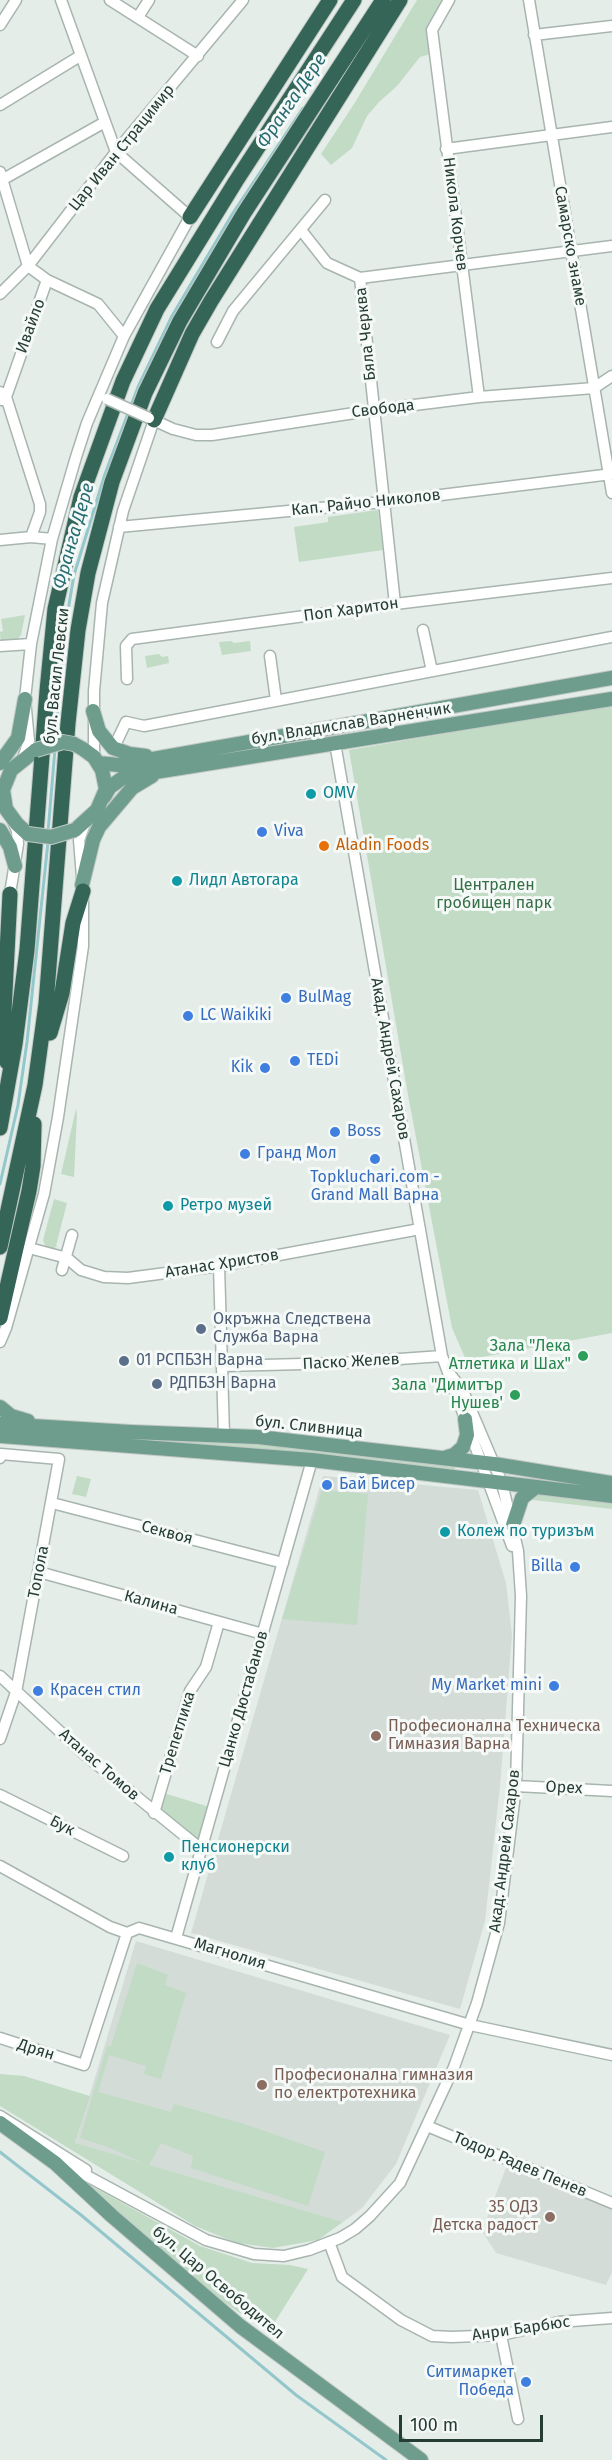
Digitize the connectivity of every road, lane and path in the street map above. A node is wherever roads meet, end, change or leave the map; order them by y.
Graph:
1 (16, 0) edge
2 (61, 0) edge
3 (110, 0) edge
4 (149, 0) edge
5 (243, 0) edge
6 (330, 0) edge
7 (354, 0) edge
8 (383, 0) edge
9 (400, 0) edge
10 (449, 0) edge
11 (529, 0) edge
12 (138, 17) junction
13 (0, 25) edge
14 (612, 26) edge
15 (534, 35) junction
16 (80, 56) junction
17 (198, 56) junction
18 (0, 105) edge
19 (105, 122) junction
20 (612, 127) edge
21 (552, 135) junction
22 (446, 149) junction
23 (116, 152) junction
24 (1, 178) edge
25 (325, 200) dead end
26 (190, 218) junction
27 (301, 230) junction
28 (612, 246) edge
29 (571, 252) junction
30 (28, 266) junction
31 (462, 267) junction
32 (360, 278) junction
33 (47, 280) junction
34 (0, 294) edge
35 (124, 336) junction
36 (217, 342) dead end
37 (612, 376) edge
38 (594, 388) junction
39 (2, 397) edge
40 (103, 397) junction
41 (479, 398) junction
42 (375, 410) junction
43 (152, 419) junction
44 (610, 474) edge
45 (612, 493) edge
46 (384, 502) junction
47 (119, 527) junction
48 (31, 537) junction
49 (52, 539) junction
50 (0, 540) edge
51 (612, 578) edge
52 (395, 604) junction
53 (423, 630) dead end
54 (612, 637) edge
55 (31, 644) junction
56 (0, 645) edge
57 (270, 656) dead end
58 (432, 671) junction
59 (612, 678) edge
60 (127, 679) dead end
61 (25, 699) junction
62 (612, 699) edge
63 (276, 700) junction
64 (93, 711) junction
65 (117, 741) dead end
66 (335, 743) junction
67 (92, 756) junction
68 (23, 758) junction
69 (0, 763) edge
70 (162, 764) junction
71 (4, 778) edge
72 (104, 796) junction
73 (6, 812) edge
74 (80, 826) junction
75 (0, 830) edge
76 (15, 866) junction
77 (82, 888) junction
78 (10, 894) junction
79 (0, 948) edge
80 (36, 1080) junction
81 (9, 1081) junction
82 (0, 1103) edge
83 (0, 1128) edge
84 (420, 1229) junction
85 (72, 1235) dead end
86 (0, 1247) edge
87 (29, 1248) junction
88 (66, 1258) junction
89 (219, 1266) junction
90 (62, 1270) dead end
91 (0, 1318) edge
92 (0, 1342) edge
93 (442, 1356) junction
94 (223, 1366) junction
95 (450, 1374) junction
96 (0, 1407) edge
97 (465, 1419) junction
98 (0, 1424) edge
99 (56, 1428) junction
100 (164, 1434) junction
101 (224, 1435) junction
102 (0, 1436) edge
103 (163, 1448) junction
104 (0, 1456) edge
105 (443, 1458) junction
106 (312, 1460) junction
107 (479, 1462) junction
108 (494, 1464) junction
109 (495, 1482) junction
110 (612, 1483) edge
111 (536, 1487) junction
112 (612, 1496) edge
113 (52, 1503) junction
114 (513, 1525) junction
115 (283, 1563) junction
116 (520, 1569) junction
117 (39, 1572) junction
118 (219, 1622) junction
119 (263, 1634) junction
120 (0, 1676) edge
121 (16, 1692) junction
122 (0, 1739) edge
123 (516, 1786) junction
124 (612, 1791) edge
125 (0, 1795) edge
126 (154, 1813) junction
127 (201, 1849) junction
128 (123, 1857) dead end
129 (0, 1866) edge
130 (127, 1933) junction
131 (176, 1938) junction
132 (470, 2025) junction
133 (0, 2038) edge
134 (612, 2055) edge
135 (0, 2116) edge
136 (0, 2123) edge
137 (428, 2126) junction
138 (0, 2133) edge
139 (36, 2157) junction
140 (55, 2163) junction
141 (112, 2189) junction
142 (612, 2203) edge
143 (329, 2242) junction
144 (612, 2318) edge
145 (501, 2335) junction
146 (518, 2419) dead end
147 (411, 2460) edge
148 (421, 2460) edge

1 - 13 street
2 - 16 street
3 - 12 street
4 - 12 street
5 - 17 street, Цар Иван Страцимир
6 - 26 highway
7 - 81 highway, бул. Васил Левски
8 - 80 highway, бул. Васил Левски
9 - 43 highway
10 - 22 street, Никола Корчев
11 - 15 street, Самарско знаме
12 - 17 street
14 - 15 street
15 - 21 street, Самарско знаме
16 - 18 street
16 - 19 street
17 - 23 street, Цар Иван Страцимир
19 - 23 street
19 - 24 street
20 - 21 street
21 - 22 street
21 - 29 street, Самарско знаме
22 - 31 street, Никола Корчев
23 - 26 street
23 - 30 street, Цар Иван Страцимир
24 - 30 street
25 - 27 street
26 - 35 street
27 - 32 street
27 - 36 street
28 - 29 street
29 - 31 street
29 - 38 street, Самарско знаме
30 - 33 street
30 - 34 street, Цар Иван Страцимир
31 - 32 street
31 - 41 street, Никола Корчев
32 - 42 street, Бяла Черква
33 - 35 street
33 - 39 street, Ивайло
35 - 40 street
37 - 38 street, Свобода
38 - 41 street, Свобода
38 - 44 street, Самарско знаме
39 - 48 street
40 - 43 street, Свобода, bridge
40 - 49 street
41 - 42 street, Свобода
42 - 43 street, Свобода
42 - 46 street, Бяла Черква
43 - 47 street
44 - 45 street, Самарско знаме
44 - 46 street, Кап. Райчо Николов
46 - 47 street, Кап. Райчо Николов
46 - 52 street, Бяла Черква
47 - 64 street
48 - 49 street
48 - 50 street
49 - 55 street
51 - 52 street, Поп Харитон
52 - 60 street, Поп Харитон
53 - 58 street
54 - 58 street
55 - 56 street
55 - 61 street
57 - 63 street
58 - 63 street
59 - 70 main road, бул. Владислав Варненчик
61 - 68 street
61 - 69 main road
62 - 66 main road, бул. Владислав Варненчик
63 - 65 street
64 - 67 street
64 - 70 main road
66 - 70 main road, бул. Владислав Варненчик
66 - 84 street, Акад. Андрей Сахаров
67 - 68 main road, bridge
67 - 70 main road, бул. Владислав Варненчик
67 - 72 main road
68 - 71 main road
70 - 72 main road, бул. Владислав Варненчик
70 - 77 main road
71 - 73 main road
72 - 74 main road
73 - 74 main road, bridge
73 - 76 street
74 - 77 street
75 - 76 main road
76 - 78 street
77 - 80 highway
77 - 87 street
78 - 79 street
78 - 81 highway
80 - 86 highway, бул. Васил Левски
80 - 91 highway
81 - 82 highway
81 - 83 highway, бул. Васил Левски
84 - 89 street, Атанас Христов
84 - 93 street, Акад. Андрей Сахаров
85 - 88 street
87 - 88 street, Атанас Христов
87 - 92 street
88 - 89 street, Атанас Христов
88 - 90 street
89 - 94 street
93 - 94 street, Паско Желев
93 - 95 street, Акад. Андрей Сахаров
94 - 101 street
95 - 97 street, Акад. Андрей Сахаров
95 - 108 street, Акад. Андрей Сахаров
96 - 99 main road
97 - 105 main road
97 - 107 street, Акад. Андрей Сахаров
98 - 99 main road, бул. Сливница
99 - 100 main road, бул. Сливница
100 - 101 main road, бул. Сливница
100 - 103 main road
101 - 105 main road, бул. Сливница
102 - 103 main road, бул. Сливница
103 - 106 main road, бул. Сливница
104 - 113 street, Топола
105 - 107 main road, бул. Сливница
106 - 109 main road, бул. Сливница
106 - 115 street, Цанко Дюстабанов
107 - 108 main road, бул. Сливница
107 - 109 street, Акад. Андрей Сахаров
108 - 109 street, Акад. Андрей Сахаров
108 - 110 main road, бул. Сливница
109 - 111 main road, бул. Сливница
109 - 114 street, Акад. Андрей Сахаров
109 - 116 street, Акад. Андрей Сахаров
111 - 112 main road, бул. Сливница
111 - 114 main road
113 - 115 street, Секвоя
113 - 117 street, Топола
114 - 116 street, Акад. Андрей Сахаров
115 - 119 street, Цанко Дюстабанов
116 - 123 street, Акад. Андрей Сахаров
117 - 118 street, Калина
117 - 121 street, Топола
118 - 119 street, Калина
118 - 126 street, Трепетлика
119 - 127 street, Цанко Дюстабанов
120 - 121 street, Атанас Томов
121 - 122 street, Топола
121 - 126 street, Атанас Томов
123 - 124 street, Орех
123 - 132 street, Акад. Андрей Сахаров
125 - 128 street, Бук
126 - 127 street, Атанас Томов
127 - 131 street, Цанко Дюстабанов
129 - 130 street, Магнолия
130 - 131 street, Магнолия
130 - 133 street, Дрян
131 - 132 street, Магнолия
132 - 134 street, Магнолия
132 - 137 street, Акад. Андрей Сахаров
135 - 141 street
136 - 140 main road, бул. Цар Освободител
137 - 142 street, Тодор Радев Пенев
137 - 143 street, Акад. Андрей Сахаров
138 - 139 main road, бул. Цар Освободител
139 - 140 street
139 - 147 main road, бул. Цар Освободител
140 - 141 street
140 - 148 main road, бул. Цар Освободител
141 - 143 street, Акад. Андрей Сахаров
143 - 145 street, Анри Барбюс
144 - 145 street, Анри Барбюс
145 - 146 street

